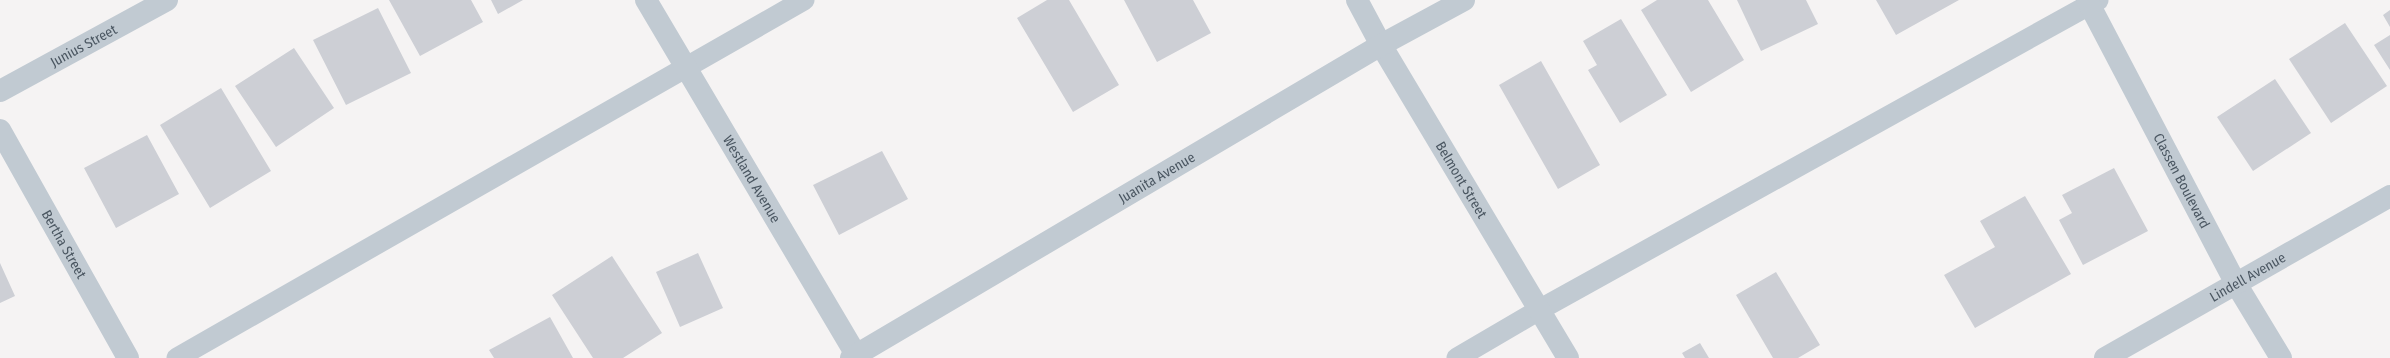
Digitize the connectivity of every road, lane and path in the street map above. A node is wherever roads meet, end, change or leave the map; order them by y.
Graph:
1 (167, 0) edge
2 (646, 0) edge
3 (804, 0) edge
4 (1357, 0) edge
5 (1464, 0) edge
6 (2092, 2) edge
7 (1381, 45) junction
8 (686, 67) junction
9 (0, 91) edge
10 (0, 130) edge
11 (2390, 196) edge
12 (2235, 282) junction
13 (1540, 310) junction
14 (855, 357) edge
15 (128, 358) edge
16 (177, 358) edge
17 (1457, 358) edge
18 (1568, 358) edge
19 (2105, 358) edge
20 (2281, 358) edge

1 - 9 street, Junius Street
2 - 8 street, Westland Avenue
3 - 8 lane
4 - 7 street, Belmont Street
5 - 7 street, Juanita Avenue
6 - 12 street, Classen Boulevard
6 - 13 lane
7 - 13 street, Belmont Street
7 - 14 street, Juanita Avenue
8 - 14 street, Westland Avenue
8 - 16 lane
10 - 15 street, Bertha Street
11 - 12 street, Lindell Avenue
12 - 19 street, Lindell Avenue
12 - 20 street, Classen Boulevard
13 - 17 lane
13 - 18 street, Belmont Street

